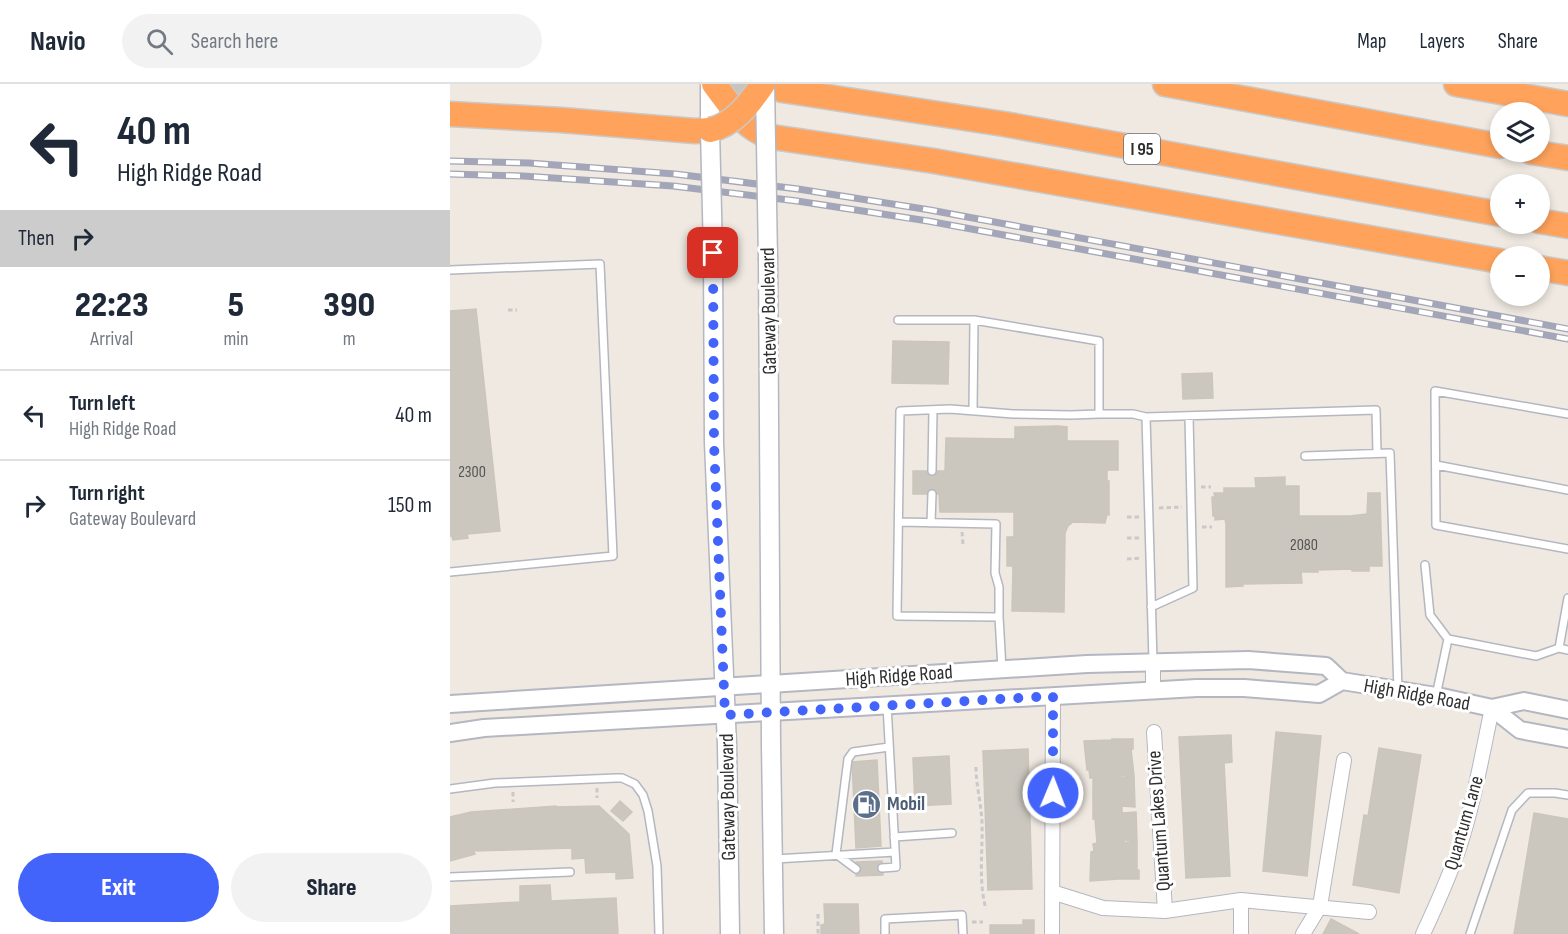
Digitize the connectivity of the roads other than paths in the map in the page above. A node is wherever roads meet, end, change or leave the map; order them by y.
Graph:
1 (710, 84) edge
2 (714, 84) edge
3 (1165, 84) edge
4 (1456, 84) edge
5 (770, 86) edge
6 (1568, 104) edge
7 (450, 114) edge
8 (738, 114) junction
9 (703, 130) junction
10 (766, 136) junction
11 (1490, 144) edge
12 (1550, 155) edge
13 (1568, 158) edge
14 (1490, 212) edge
15 (1550, 223) edge
16 (1568, 226) edge
17 (1490, 259) edge
18 (450, 270) edge
19 (1550, 270) edge
20 (1568, 273) edge
21 (898, 320) dead end
22 (974, 320) junction
23 (933, 410) junction
24 (973, 410) junction
25 (1099, 414) junction
26 (1568, 414) edge
27 (1146, 417) junction
28 (1189, 417) junction
29 (1377, 453) junction
30 (1305, 456) dead end
31 (1436, 465) junction
32 (932, 471) dead end
33 (1568, 490) edge
34 (932, 494) dead end
35 (899, 522) junction
36 (931, 523) junction
37 (1568, 549) edge
38 (1425, 565) dead end
39 (450, 572) edge
40 (1568, 598) edge
41 (1151, 607) junction
42 (999, 617) junction
43 (1449, 639) junction
44 (1559, 648) junction
45 (1568, 650) edge
46 (1153, 661) junction
47 (1002, 669) junction
48 (1342, 681) junction
49 (771, 684) junction
50 (725, 687) junction
51 (1153, 690) junction
52 (1398, 690) junction
53 (1053, 696) junction
54 (1436, 696) junction
55 (450, 704) edge
56 (887, 705) junction
57 (1492, 708) junction
58 (1568, 710) edge
59 (771, 713) junction
60 (725, 715) junction
61 (1154, 732) dead end
62 (450, 733) edge
63 (1568, 740) edge
64 (889, 747) junction
65 (1344, 760) dead end
66 (450, 789) edge
67 (1568, 795) edge
68 (952, 833) dead end
69 (894, 837) junction
70 (895, 852) junction
71 (836, 854) junction
72 (773, 859) junction
73 (882, 868) dead end
74 (856, 869) dead end
75 (570, 872) dead end
76 (450, 877) edge
77 (1052, 892) junction
78 (1241, 900) junction
79 (1320, 906) junction
80 (1165, 911) junction
81 (1370, 912) dead end
82 (659, 934) edge
83 (730, 934) edge
84 (774, 934) edge
85 (885, 934) edge
86 (963, 934) edge
87 (1052, 934) edge
88 (1241, 934) edge
89 (1303, 934) edge
90 (1424, 934) edge
91 (1470, 934) edge

1 - 9 main road, Gateway Boulevard
2 - 8 highway
3 - 11 highway
4 - 6 highway
5 - 8 highway, bridge
5 - 10 main road, Gateway Boulevard, bridge
5 - 14 highway, I 95
7 - 9 highway
8 - 9 highway, bridge
8 - 10 highway
9 - 50 main road, Gateway Boulevard, bridge
10 - 17 highway
10 - 49 main road, Gateway Boulevard, bridge
12 - 13 highway
15 - 16 highway
18 - 39 lane
19 - 20 highway
21 - 22 lane
22 - 24 lane
22 - 25 lane
23 - 24 lane
23 - 32 lane
23 - 35 lane
24 - 25 lane
25 - 27 lane
26 - 31 lane
27 - 28 lane
27 - 41 lane
28 - 29 lane
28 - 41 lane
29 - 30 lane
29 - 52 lane
31 - 33 lane
31 - 37 lane
34 - 36 lane
35 - 36 lane
35 - 42 lane
36 - 42 lane
38 - 43 lane
40 - 44 lane
41 - 46 lane
42 - 47 lane
43 - 44 lane
43 - 54 lane
44 - 45 lane
46 - 47 street, High Ridge Road
46 - 48 street, High Ridge Road
46 - 51 street
47 - 49 street, High Ridge Road
48 - 51 street, High Ridge Road
48 - 52 street, High Ridge Road
49 - 50 street, High Ridge Road
49 - 59 main road, Gateway Boulevard
50 - 55 street, High Ridge Road
50 - 60 main road, Gateway Boulevard
51 - 53 street, High Ridge Road
52 - 54 street, High Ridge Road
53 - 56 street, High Ridge Road
53 - 77 street
54 - 57 street, High Ridge Road
56 - 59 street, High Ridge Road
56 - 64 lane
57 - 58 street, High Ridge Road
57 - 63 street, High Ridge Road
57 - 90 street, Quantum Lane
59 - 60 street, High Ridge Road
59 - 72 main road, Gateway Boulevard
60 - 62 street, High Ridge Road
60 - 83 main road, Gateway Boulevard
61 - 80 street, Quantum Lakes Drive
64 - 69 lane
64 - 71 lane
65 - 79 street
66 - 82 lane
67 - 91 lane
68 - 69 lane
69 - 70 lane
70 - 71 lane
70 - 73 lane
71 - 72 lane
71 - 74 lane
72 - 84 main road, Gateway Boulevard
75 - 76 lane
77 - 80 street, Quantum Lakes Drive
77 - 87 street
78 - 79 street, Quantum Lakes Drive
78 - 80 street, Quantum Lakes Drive
78 - 88 street
79 - 81 street, Quantum Lakes Drive
79 - 89 street
85 - 86 lane

